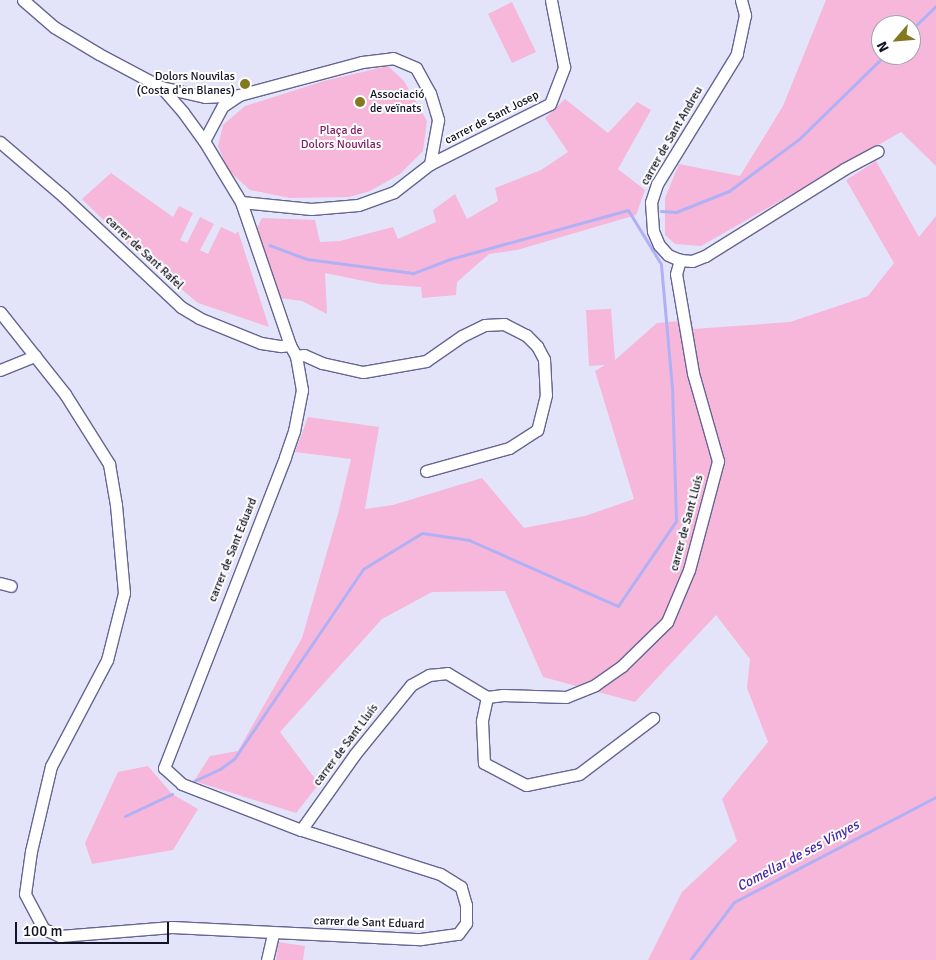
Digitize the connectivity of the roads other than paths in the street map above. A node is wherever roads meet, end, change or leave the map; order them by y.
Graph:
1 (23, 0) edge
2 (551, 0) edge
3 (741, 0) edge
4 (161, 88) junction
5 (239, 94) junction
6 (204, 140) junction
7 (0, 142) edge
8 (878, 151) dead end
9 (430, 164) junction
10 (241, 202) junction
11 (680, 260) junction
12 (0, 312) edge
13 (290, 345) junction
14 (35, 356) junction
15 (296, 356) junction
16 (0, 370) edge
17 (426, 471) dead end
18 (487, 697) junction
19 (653, 718) dead end
20 (302, 830) junction
21 (273, 933) junction
22 (268, 960) edge

1 - 4 street
2 - 9 street, carrer de Sant Josep
3 - 11 street, carrer de Sant Andreu
4 - 5 street
4 - 6 street
5 - 6 street
5 - 9 street
6 - 10 street
7 - 13 street, carrer de Sant Rafel
8 - 11 street
9 - 10 street
10 - 13 street, carrer de Sant Eduard
11 - 18 street, carrer de Sant Lluís
12 - 14 street, carrer de Sant Eduard
13 - 15 street, carrer de Sant Eduard
14 - 16 street
14 - 21 street, carrer de Sant Eduard
15 - 17 street
15 - 20 street, carrer de Sant Eduard
18 - 19 street
18 - 20 street, carrer de Sant Lluís
20 - 21 street, carrer de Sant Eduard
21 - 22 street

